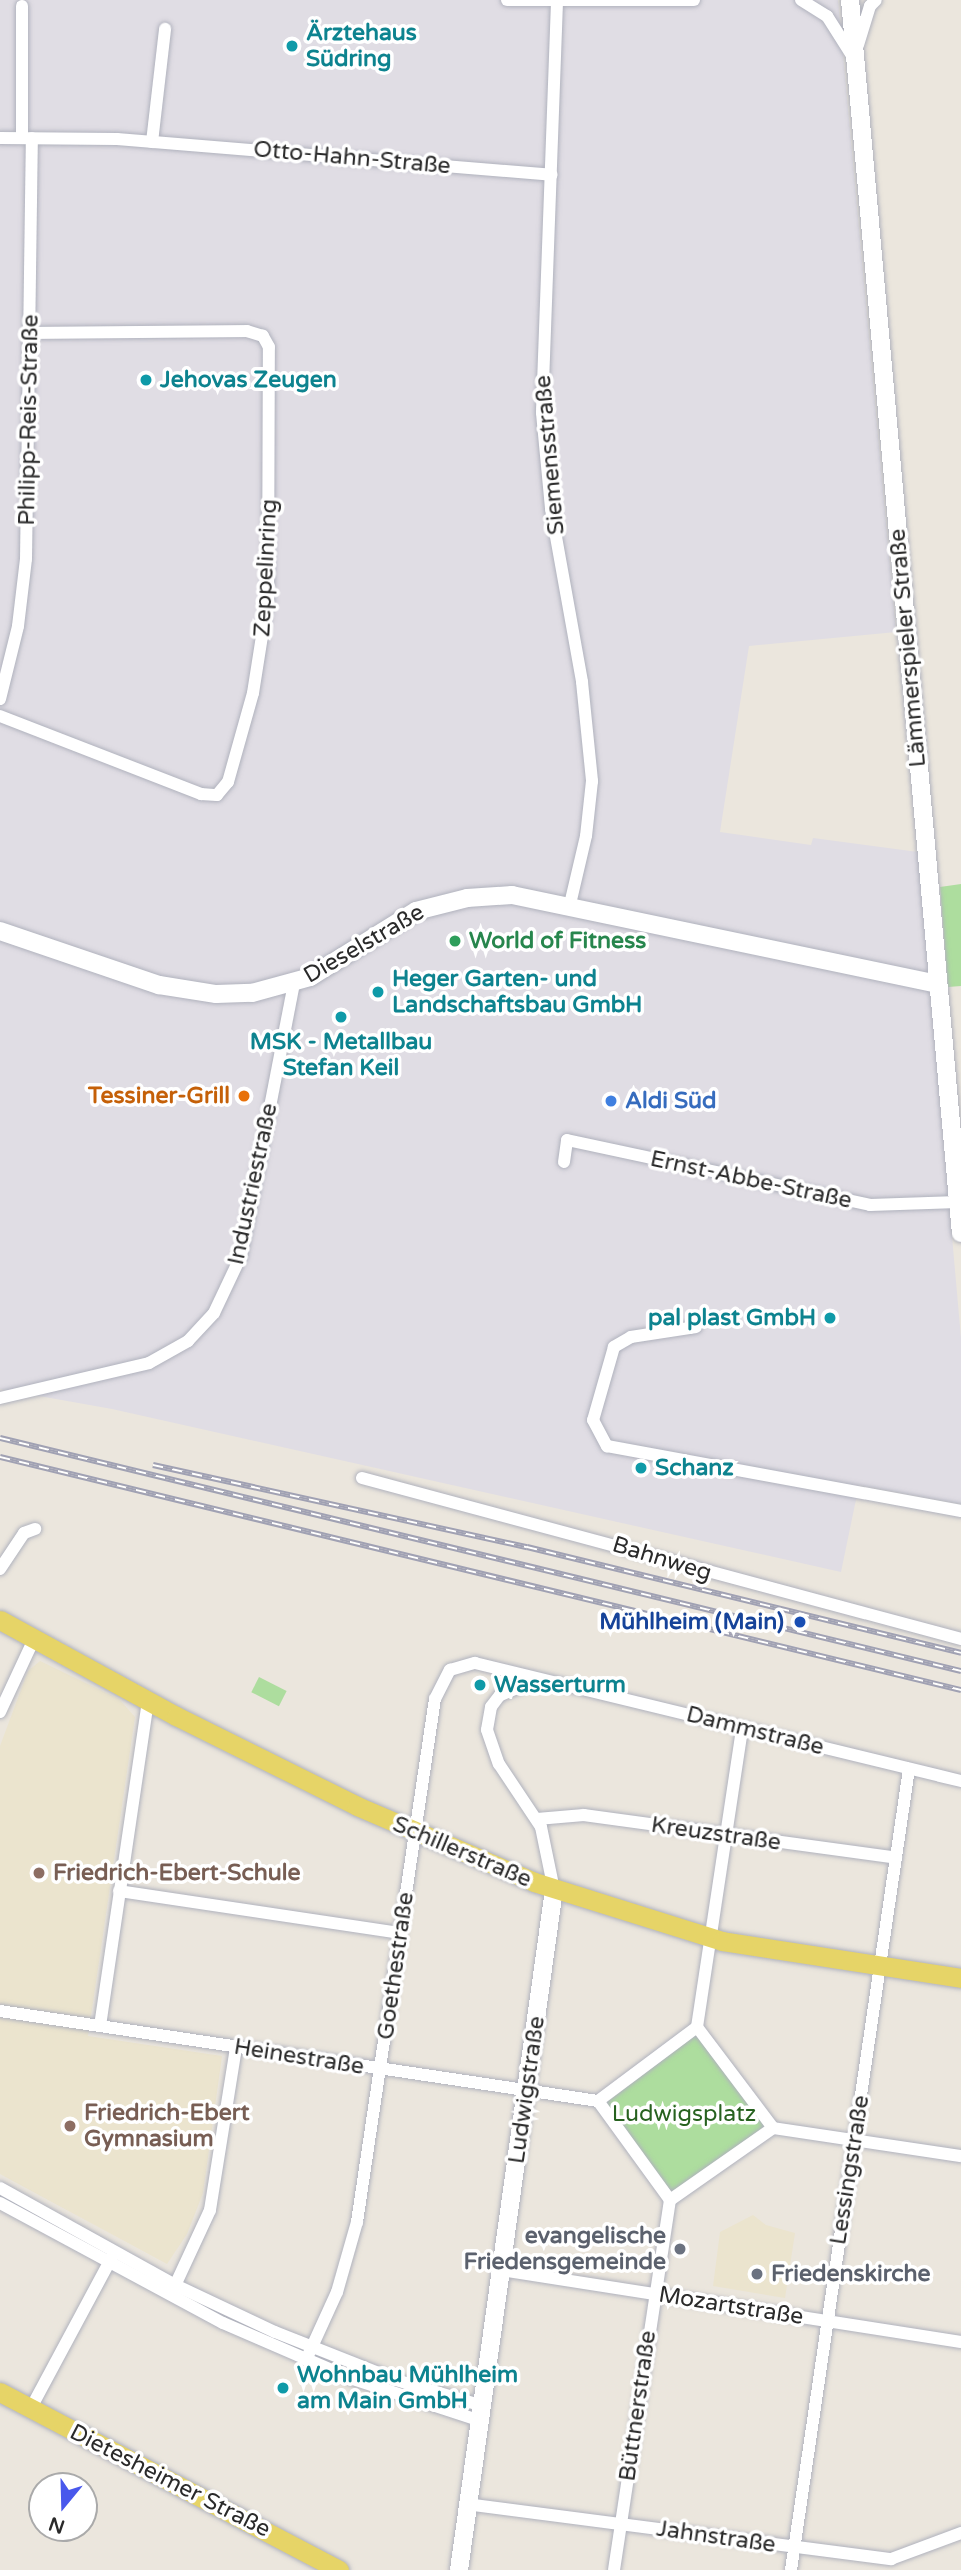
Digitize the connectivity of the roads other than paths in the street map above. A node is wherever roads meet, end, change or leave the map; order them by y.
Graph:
1 (507, 0) edge
2 (694, 0) edge
3 (801, 0) edge
4 (850, 0) edge
5 (877, 0) edge
6 (557, 2) junction
7 (22, 6) dead end
8 (165, 29) dead end
9 (855, 63) junction
10 (0, 138) edge
11 (27, 138) junction
12 (152, 142) junction
13 (552, 175) junction
14 (31, 333) junction
15 (0, 699) edge
16 (0, 716) edge
17 (570, 904) junction
18 (0, 931) edge
19 (293, 984) junction
20 (938, 984) junction
21 (956, 1128) edge
22 (564, 1162) dead end
23 (958, 1202) junction
24 (961, 1233) edge
25 (696, 1327) dead end
26 (0, 1398) edge
27 (362, 1478) dead end
28 (961, 1511) edge
29 (35, 1529) dead end
30 (0, 1569) edge
31 (0, 1620) edge
32 (34, 1639) junction
33 (961, 1639) edge
34 (550, 1681) junction
35 (148, 1701) junction
36 (0, 1712) edge
37 (742, 1728) junction
38 (909, 1769) junction
39 (961, 1781) edge
40 (537, 1819) junction
41 (415, 1835) junction
42 (726, 1835) junction
43 (895, 1858) junction
44 (555, 1890) junction
45 (120, 1891) junction
46 (400, 1933) junction
47 (711, 1938) junction
48 (880, 1965) junction
49 (961, 1978) edge
50 (0, 2011) edge
51 (100, 2026) junction
52 (697, 2027) junction
53 (236, 2047) junction
54 (380, 2069) junction
55 (527, 2091) junction
56 (598, 2101) junction
57 (773, 2127) junction
58 (854, 2140) junction
59 (961, 2156) edge
60 (0, 2188) edge
61 (670, 2200) junction
62 (0, 2203) edge
63 (128, 2260) junction
64 (105, 2263) junction
65 (501, 2270) junction
66 (175, 2284) junction
67 (655, 2294) junction
68 (169, 2297) junction
69 (827, 2321) junction
70 (961, 2342) edge
71 (309, 2354) junction
72 (0, 2392) edge
73 (31, 2408) junction
74 (479, 2413) junction
75 (466, 2504) junction
76 (621, 2524) junction
77 (961, 2533) edge
78 (794, 2547) junction
79 (457, 2565) edge
80 (897, 2565) edge
81 (340, 2570) edge
82 (614, 2570) edge
83 (791, 2570) edge

1 - 6 street
2 - 6 street
3 - 9 street, Lämmerspieler Straße
4 - 9 street, Lämmerspieler Straße
5 - 9 street, Lämmerspieler Straße
6 - 13 street, Siemensstraße
7 - 11 street
8 - 12 street
9 - 20 street, Lämmerspieler Straße
10 - 11 street, Otto-Hahn-Straße
11 - 12 street, Otto-Hahn-Straße
11 - 14 street, Philipp-Reis-Straße
12 - 13 street, Otto-Hahn-Straße
13 - 17 street, Siemensstraße
14 - 15 street, Philipp-Reis-Straße
14 - 16 street, Zeppelinring
17 - 19 street, Dieselstraße
17 - 20 street, Dieselstraße
18 - 19 street, Dieselstraße
19 - 26 street, Industriestraße
20 - 21 street, Lämmerspieler Straße
21 - 23 street, Lämmerspieler Straße
22 - 23 street, Ernst-Abbe-Straße
23 - 24 street, Lämmerspieler Straße
25 - 28 street
27 - 33 street, Bahnweg
29 - 30 street
31 - 32 main road, Schillerstraße
32 - 35 main road, Schillerstraße
32 - 36 street
34 - 37 street, Dammstraße
34 - 40 street, Ludwigstraße
34 - 41 street, Goethestraße
35 - 41 main road, Schillerstraße
35 - 45 street
37 - 38 street, Dammstraße
37 - 42 street
38 - 39 street, Dammstraße
38 - 43 street, Lessingstraße
40 - 42 street, Kreuzstraße
40 - 44 street, Ludwigstraße
41 - 44 main road, Schillerstraße
41 - 46 street, Goethestraße
42 - 43 street, Kreuzstraße
42 - 47 street
43 - 48 street, Lessingstraße
44 - 47 main road, Schillerstraße
44 - 55 street, Ludwigstraße
45 - 46 street
45 - 51 street
46 - 54 street, Goethestraße
47 - 48 main road, Schillerstraße
47 - 52 street
48 - 49 main road, Schillerstraße
48 - 58 street, Lessingstraße
50 - 51 street, Heinestraße
51 - 53 street, Heinestraße
52 - 56 street
52 - 57 street
53 - 54 street, Heinestraße
53 - 66 street
54 - 55 street, Heinestraße
54 - 71 street, Goethestraße
55 - 56 street, Heinestraße
55 - 65 street, Ludwigstraße
56 - 61 street
57 - 58 street
57 - 61 street
58 - 59 street
58 - 69 street, Lessingstraße
60 - 63 street
61 - 67 street, Büttnerstraße
62 - 64 street
63 - 64 street
63 - 66 street
64 - 68 street
64 - 73 street
65 - 67 street, Mozartstraße
65 - 74 street, Ludwigstraße
66 - 68 street
66 - 71 street
67 - 69 street, Mozartstraße
67 - 76 street, Büttnerstraße
68 - 71 street
69 - 70 street, Mozartstraße
69 - 78 street, Lessingstraße
71 - 74 street
72 - 73 main road, Dietesheimer Straße
73 - 81 main road, Dietesheimer Straße
74 - 75 street, Ludwigstraße
75 - 76 street, Jahnstraße
75 - 79 street, Ludwigstraße
76 - 78 street, Jahnstraße
76 - 82 street, Büttnerstraße
77 - 80 street, Jahnstraße
78 - 80 street, Jahnstraße
78 - 83 street, Lessingstraße

